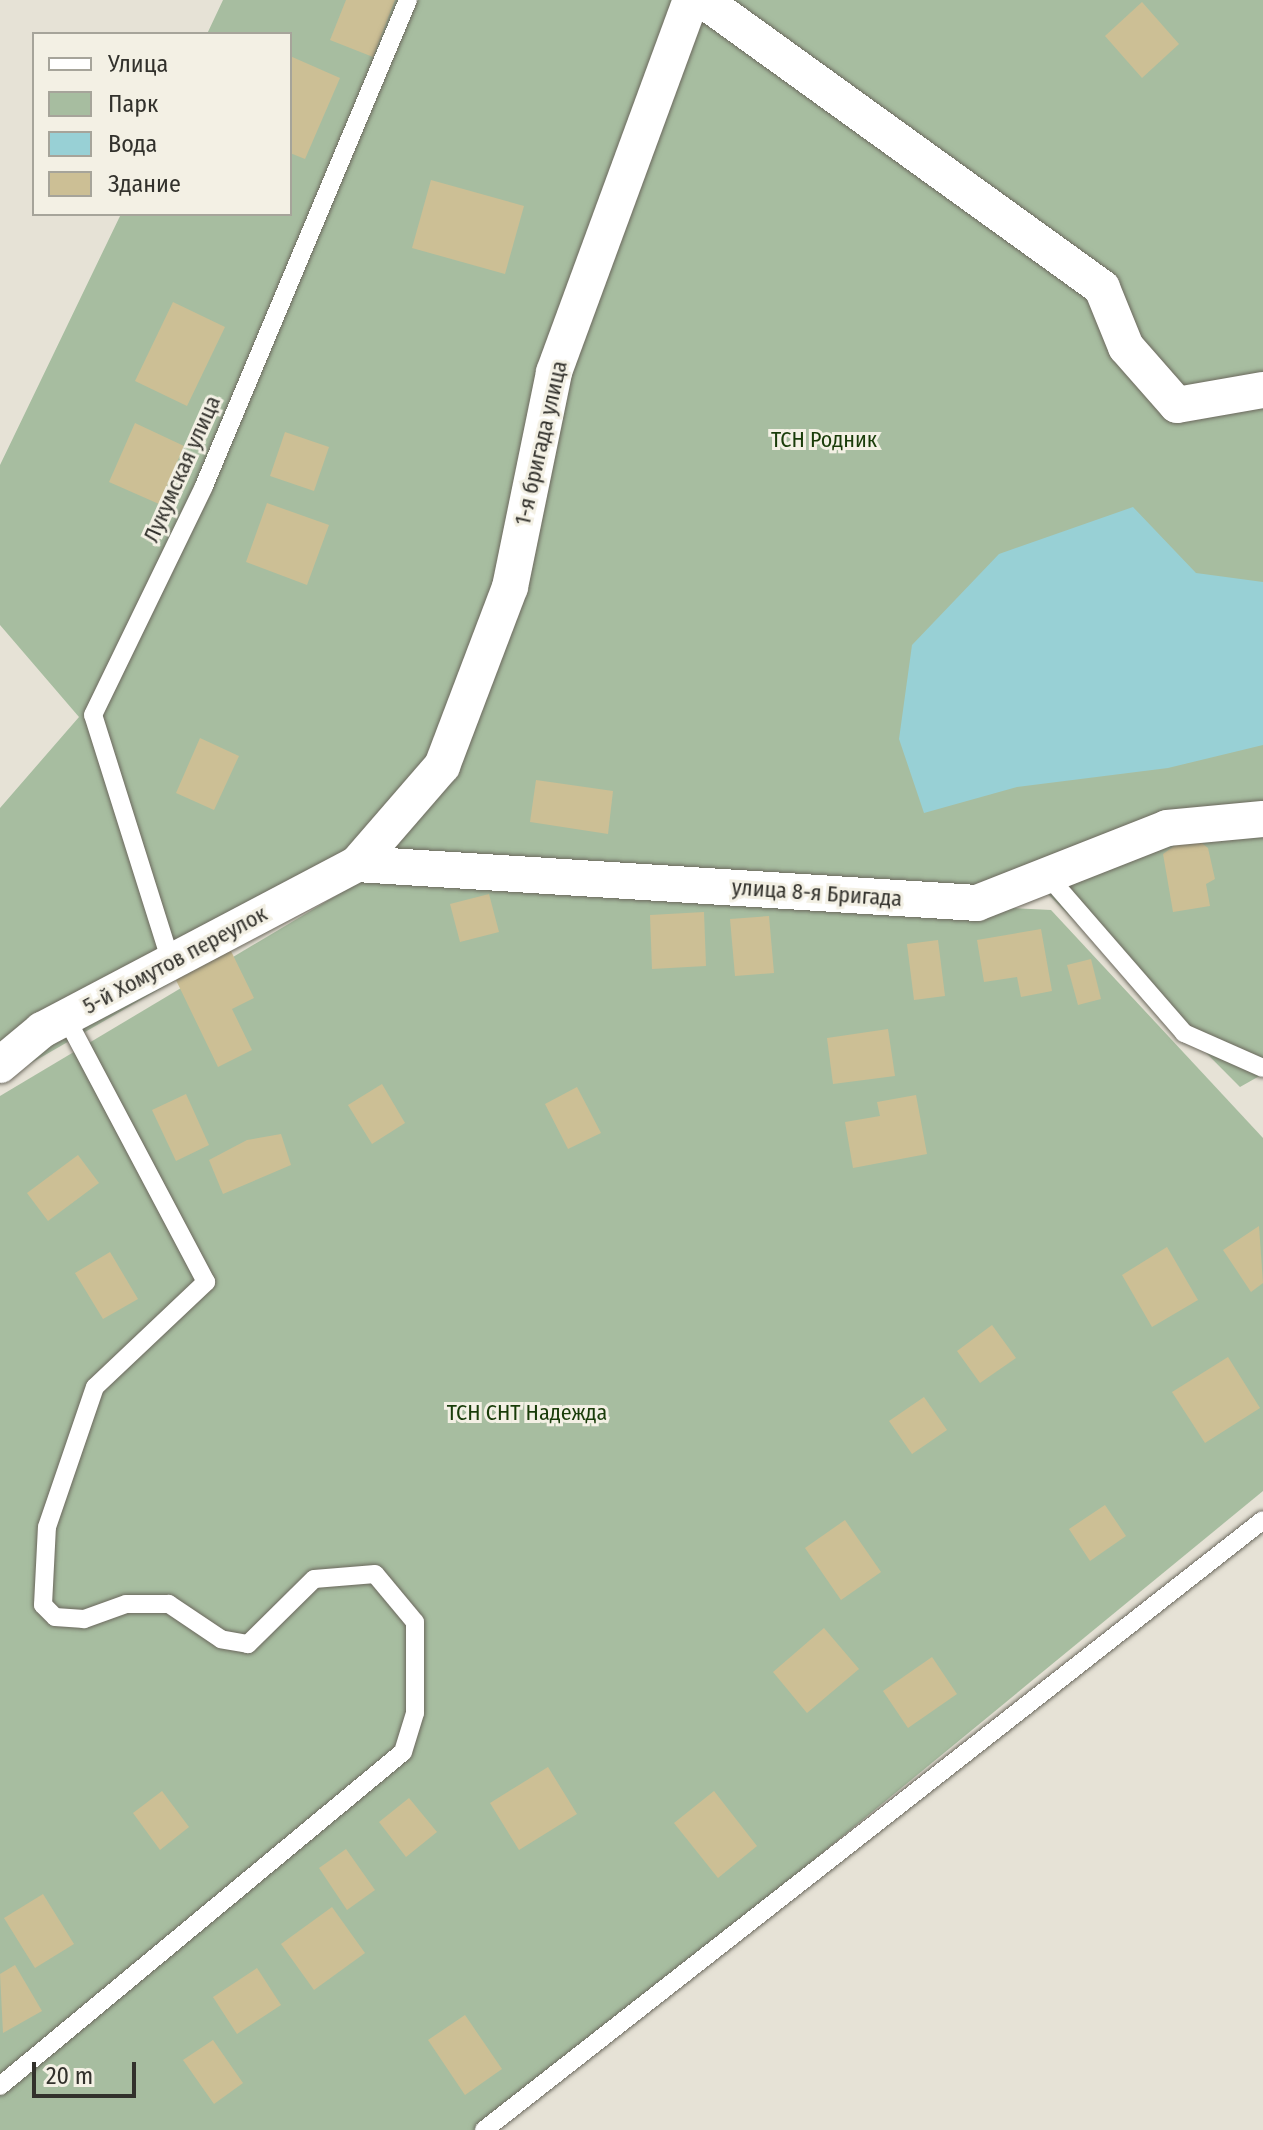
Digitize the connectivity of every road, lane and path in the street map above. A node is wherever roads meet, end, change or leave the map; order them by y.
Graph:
1 (408, 0) edge
2 (691, 0) edge
3 (703, 0) edge
4 (1263, 390) edge
5 (1263, 819) edge
6 (357, 864) junction
7 (1046, 874) junction
8 (171, 962) junction
9 (66, 1018) junction
10 (0, 1065) edge
11 (1263, 1068) edge
12 (1263, 1520) edge
13 (0, 2086) edge
14 (484, 2130) edge

1 - 8 lane, Лукумская улица
2 - 6 street, 1-я бригада улица
3 - 4 street
5 - 7 street, улица 8-я Бригада
6 - 7 street, улица 8-я Бригада
6 - 8 street, 5-й Хомутов переулок
7 - 11 lane
8 - 9 street, 5-й Хомутов переулок
9 - 10 street, 5-й Хомутов переулок
9 - 13 lane
12 - 14 lane

